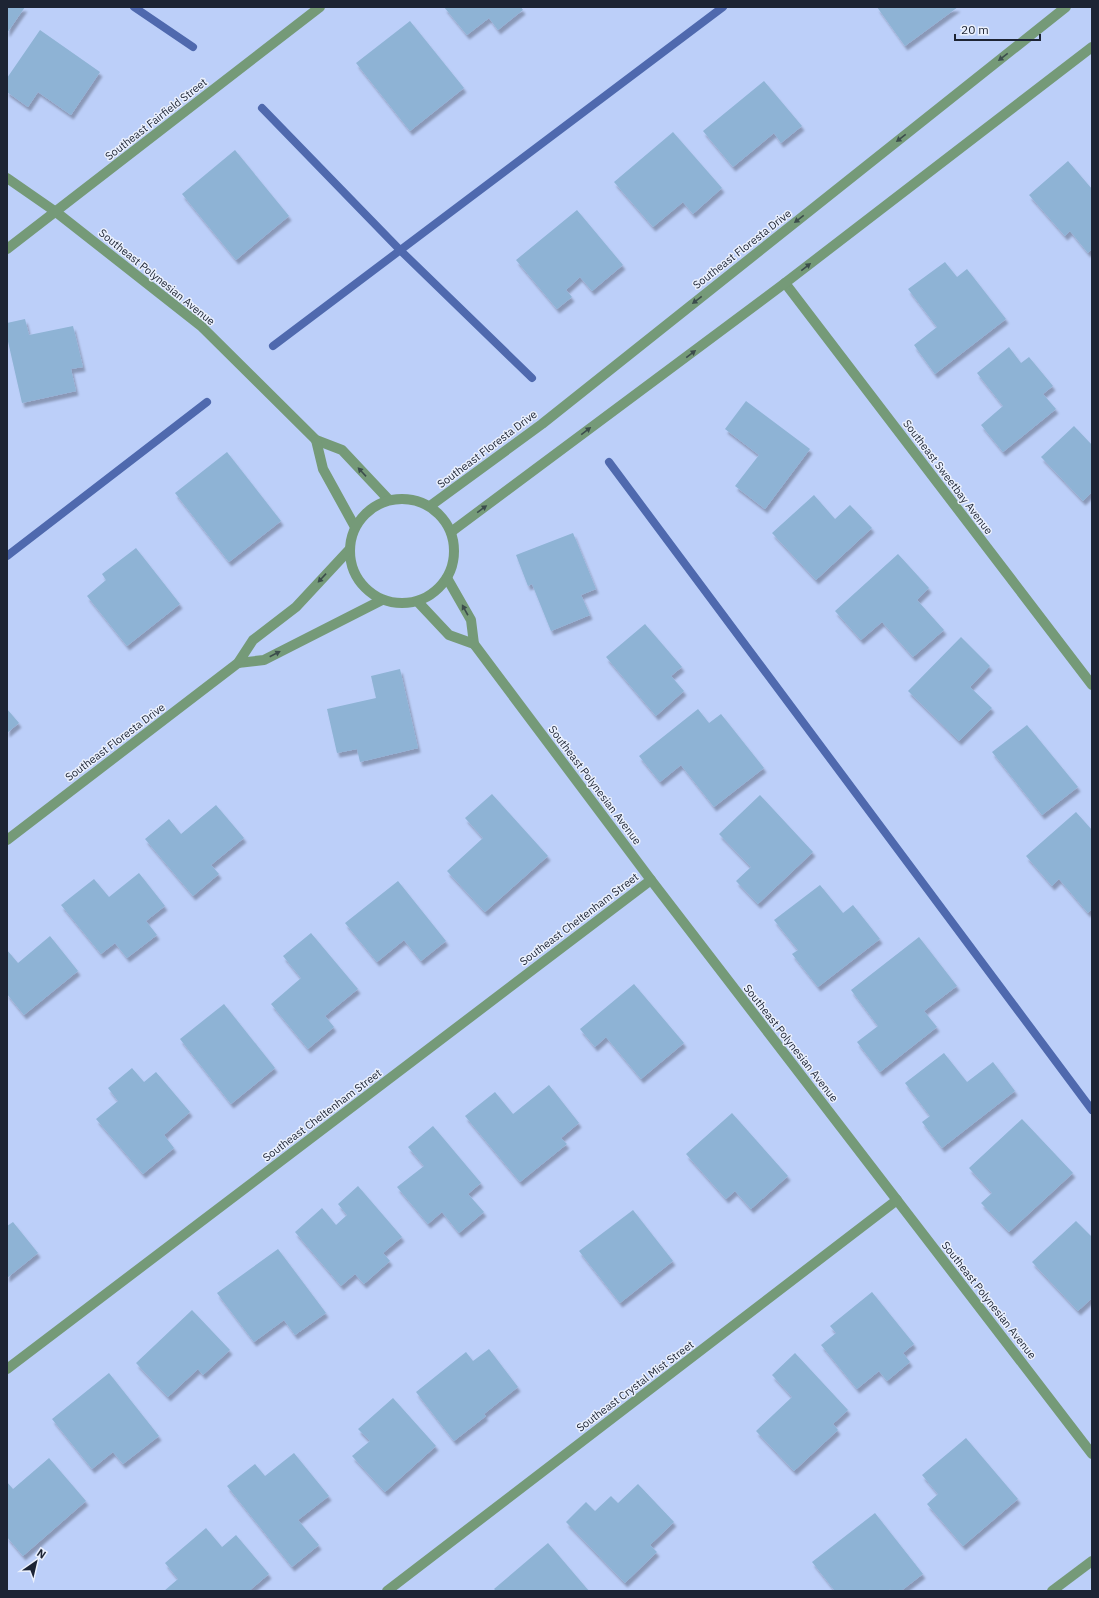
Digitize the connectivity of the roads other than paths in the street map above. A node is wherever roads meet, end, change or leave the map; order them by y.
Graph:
1 (320, 7) edge
2 (1066, 7) edge
3 (1092, 47) edge
4 (7, 178) edge
5 (56, 212) junction
6 (7, 249) edge
7 (786, 283) junction
8 (316, 440) junction
9 (389, 500) junction
10 (430, 506) junction
11 (355, 527) junction
12 (451, 532) junction
13 (349, 550) junction
14 (447, 578) junction
15 (382, 600) junction
16 (418, 602) junction
17 (474, 644) junction
18 (238, 663) junction
19 (1092, 685) edge
20 (7, 840) edge
21 (651, 880) junction
22 (897, 1200) junction
23 (7, 1369) edge
24 (1092, 1454) edge
25 (1092, 1560) edge
26 (387, 1591) edge
27 (1052, 1591) edge

1 - 5 street, Southeast Fairfield Street
2 -> 10 street, Southeast Floresta Drive
7 -> 3 street
4 - 5 street, Southeast Polynesian Avenue
5 - 6 street, Southeast Fairfield Street
5 - 8 street, Southeast Polynesian Avenue
12 -> 7 street
7 - 19 street, Southeast Sweetbay Avenue
9 -> 8 street, Southeast Polynesian Avenue
8 - 11 street
9 - 10 street
9 - 11 street
10 - 12 street
11 - 13 street
12 - 14 street
13 - 15 street
13 -> 18 street, Southeast Floresta Drive
14 - 16 street
17 -> 14 street, Southeast Polynesian Avenue
15 - 16 street
18 -> 15 street
16 - 17 street
17 - 21 street, Southeast Polynesian Avenue
18 - 20 street, Southeast Floresta Drive
21 - 22 street, Southeast Polynesian Avenue
21 - 23 street, Southeast Cheltenham Street
22 - 24 street, Southeast Polynesian Avenue
22 - 26 street, Southeast Crystal Mist Street
25 - 27 street

